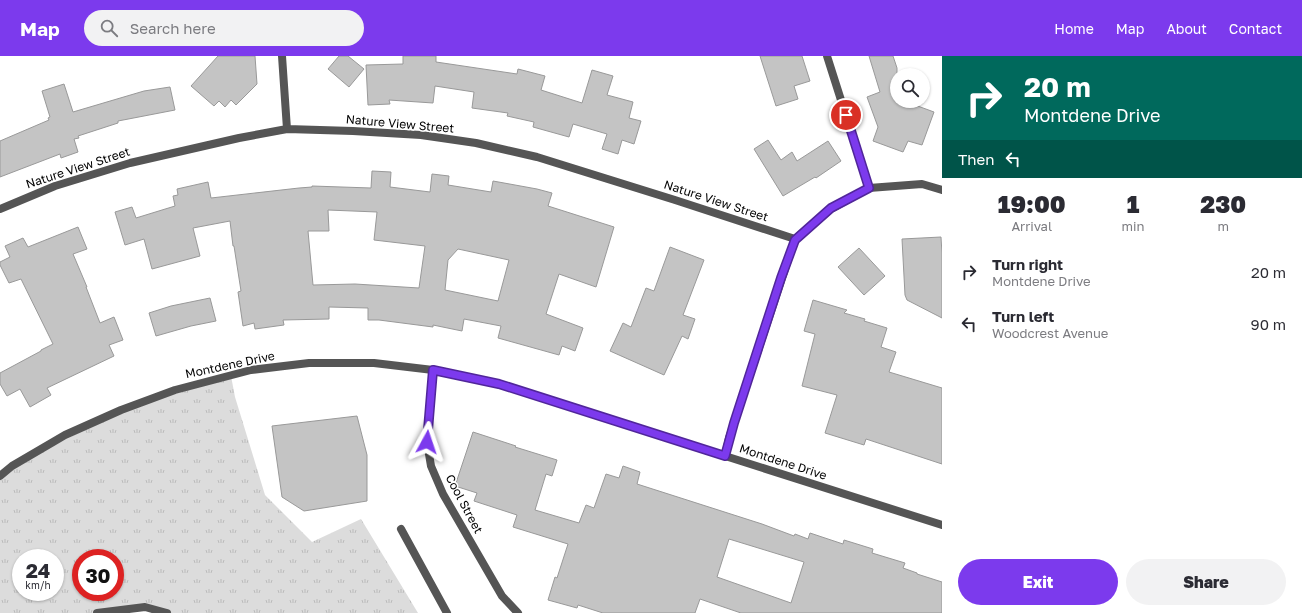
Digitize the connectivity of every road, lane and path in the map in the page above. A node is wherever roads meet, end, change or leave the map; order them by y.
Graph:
1 (282, 56) edge
2 (827, 56) edge
3 (287, 129) junction
4 (869, 188) junction
5 (942, 190) edge
6 (0, 209) edge
7 (795, 240) junction
8 (433, 370) junction
9 (725, 456) junction
10 (0, 476) edge
11 (942, 525) edge
12 (401, 529) dead end
13 (97, 613) edge
14 (167, 613) edge
15 (447, 613) edge
16 (518, 613) edge

1 - 3 street
2 - 4 street
3 - 6 street, Nature View Street
3 - 7 street, Nature View Street
4 - 5 street
4 - 7 street
7 - 9 street
8 - 9 street, Montdene Drive
8 - 10 street, Montdene Drive
8 - 16 street, Cool Street
9 - 11 street, Montdene Drive
12 - 15 street
13 - 14 street

